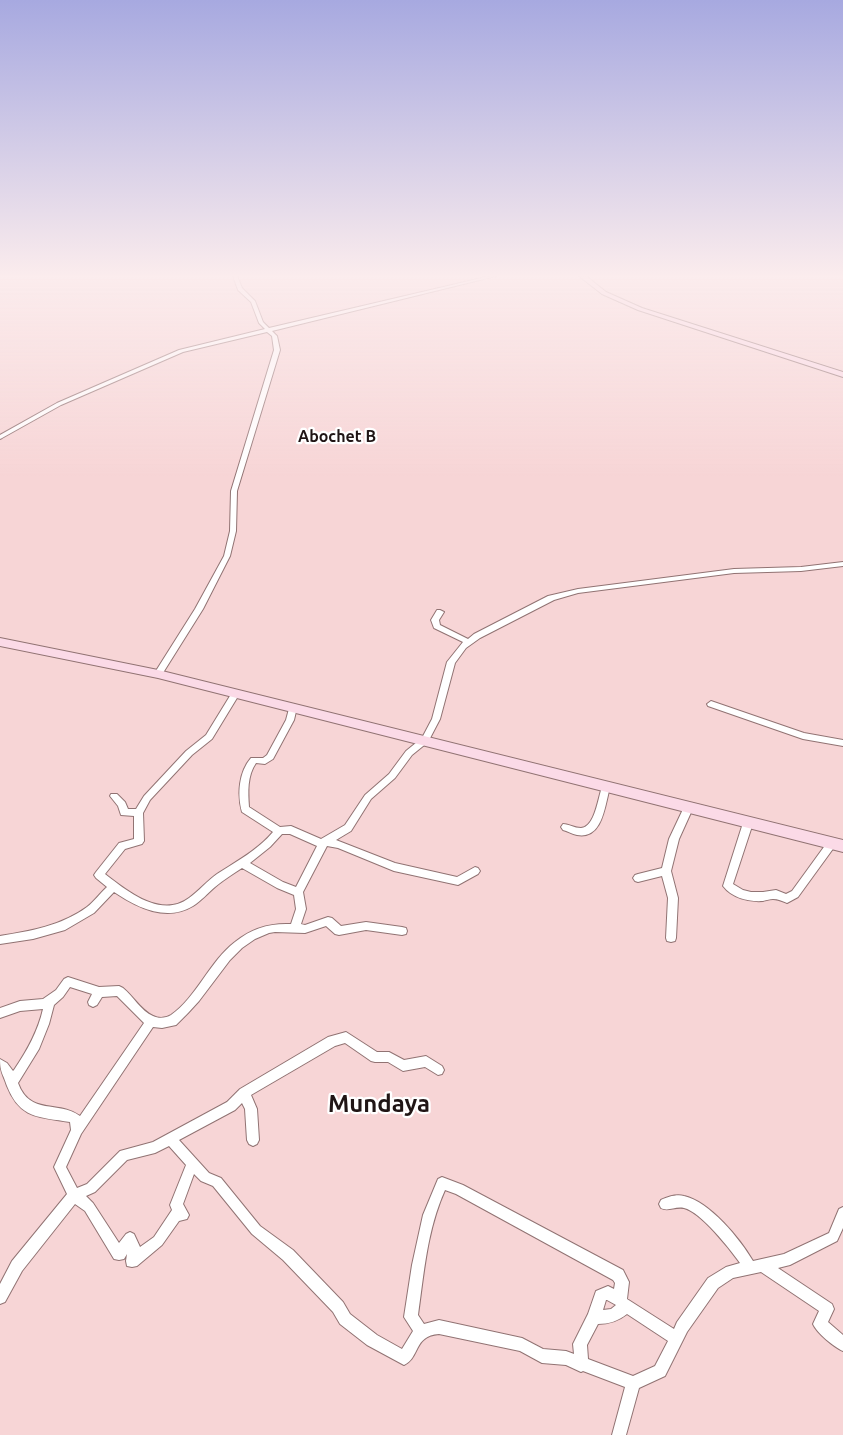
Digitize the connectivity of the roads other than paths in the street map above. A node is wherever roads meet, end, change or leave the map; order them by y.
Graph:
1 (215, 343) edge
2 (275, 343) edge
3 (744, 343) edge
4 (843, 375) edge
5 (0, 436) edge
6 (843, 564) edge
7 (440, 612) dead end
8 (0, 642) edge
9 (468, 642) junction
10 (158, 674) junction
11 (236, 693) junction
12 (711, 704) dead end
13 (293, 707) junction
14 (425, 740) junction
15 (843, 743) edge
16 (606, 787) junction
17 (114, 796) dead end
18 (688, 808) junction
19 (138, 813) junction
20 (748, 823) junction
21 (566, 827) dead end
22 (279, 831) junction
23 (323, 843) junction
24 (837, 845) edge
25 (243, 864) junction
26 (475, 871) dead end
27 (666, 871) junction
28 (638, 878) dead end
29 (115, 888) junction
30 (298, 892) junction
31 (295, 928) junction
32 (402, 931) dead end
33 (671, 938) dead end
34 (0, 940) edge
35 (49, 1004) junction
36 (0, 1013) edge
37 (151, 1021) junction
38 (0, 1064) edge
39 (438, 1070) dead end
40 (12, 1082) junction
41 (244, 1093) junction
42 (77, 1130) junction
43 (170, 1139) junction
44 (253, 1140) dead end
45 (192, 1164) junction
46 (74, 1195) junction
47 (665, 1204) dead end
48 (843, 1213) edge
49 (756, 1266) junction
50 (2, 1289) edge
51 (623, 1302) junction
52 (594, 1317) junction
53 (421, 1331) junction
54 (676, 1339) junction
55 (843, 1344) edge
56 (581, 1365) junction
57 (633, 1383) junction
58 (620, 1435) edge

1 - 5 street
2 - 10 street
3 - 4 main road
6 - 9 street
7 - 9 street
8 - 10 main road
9 - 14 street
10 - 11 main road
11 - 13 main road
11 - 19 street
12 - 15 street
13 - 14 main road
13 - 22 street
14 - 16 main road
14 - 23 street
16 - 18 main road
16 - 21 street
17 - 19 street
18 - 20 main road
18 - 27 street
19 - 29 street
20 - 24 main road
20 - 24 street
22 - 23 street
22 - 25 street
23 - 26 street
23 - 30 street
25 - 29 street
25 - 30 street
27 - 28 street
27 - 33 street
29 - 34 street
30 - 31 street
31 - 32 street
31 - 37 street
35 - 36 street
35 - 37 street
35 - 40 street
37 - 42 street
38 - 40 street
39 - 41 street
40 - 42 street
41 - 43 street
41 - 44 street
42 - 46 street
43 - 45 street
43 - 46 street
45 - 46 street
45 - 53 street
46 - 50 street
47 - 49 street
48 - 49 street
49 - 54 street
49 - 55 street
51 - 52 street
51 - 52 street
51 - 53 street
51 - 54 street
52 - 56 street
53 - 56 street
54 - 57 street
56 - 57 street
57 - 58 street

